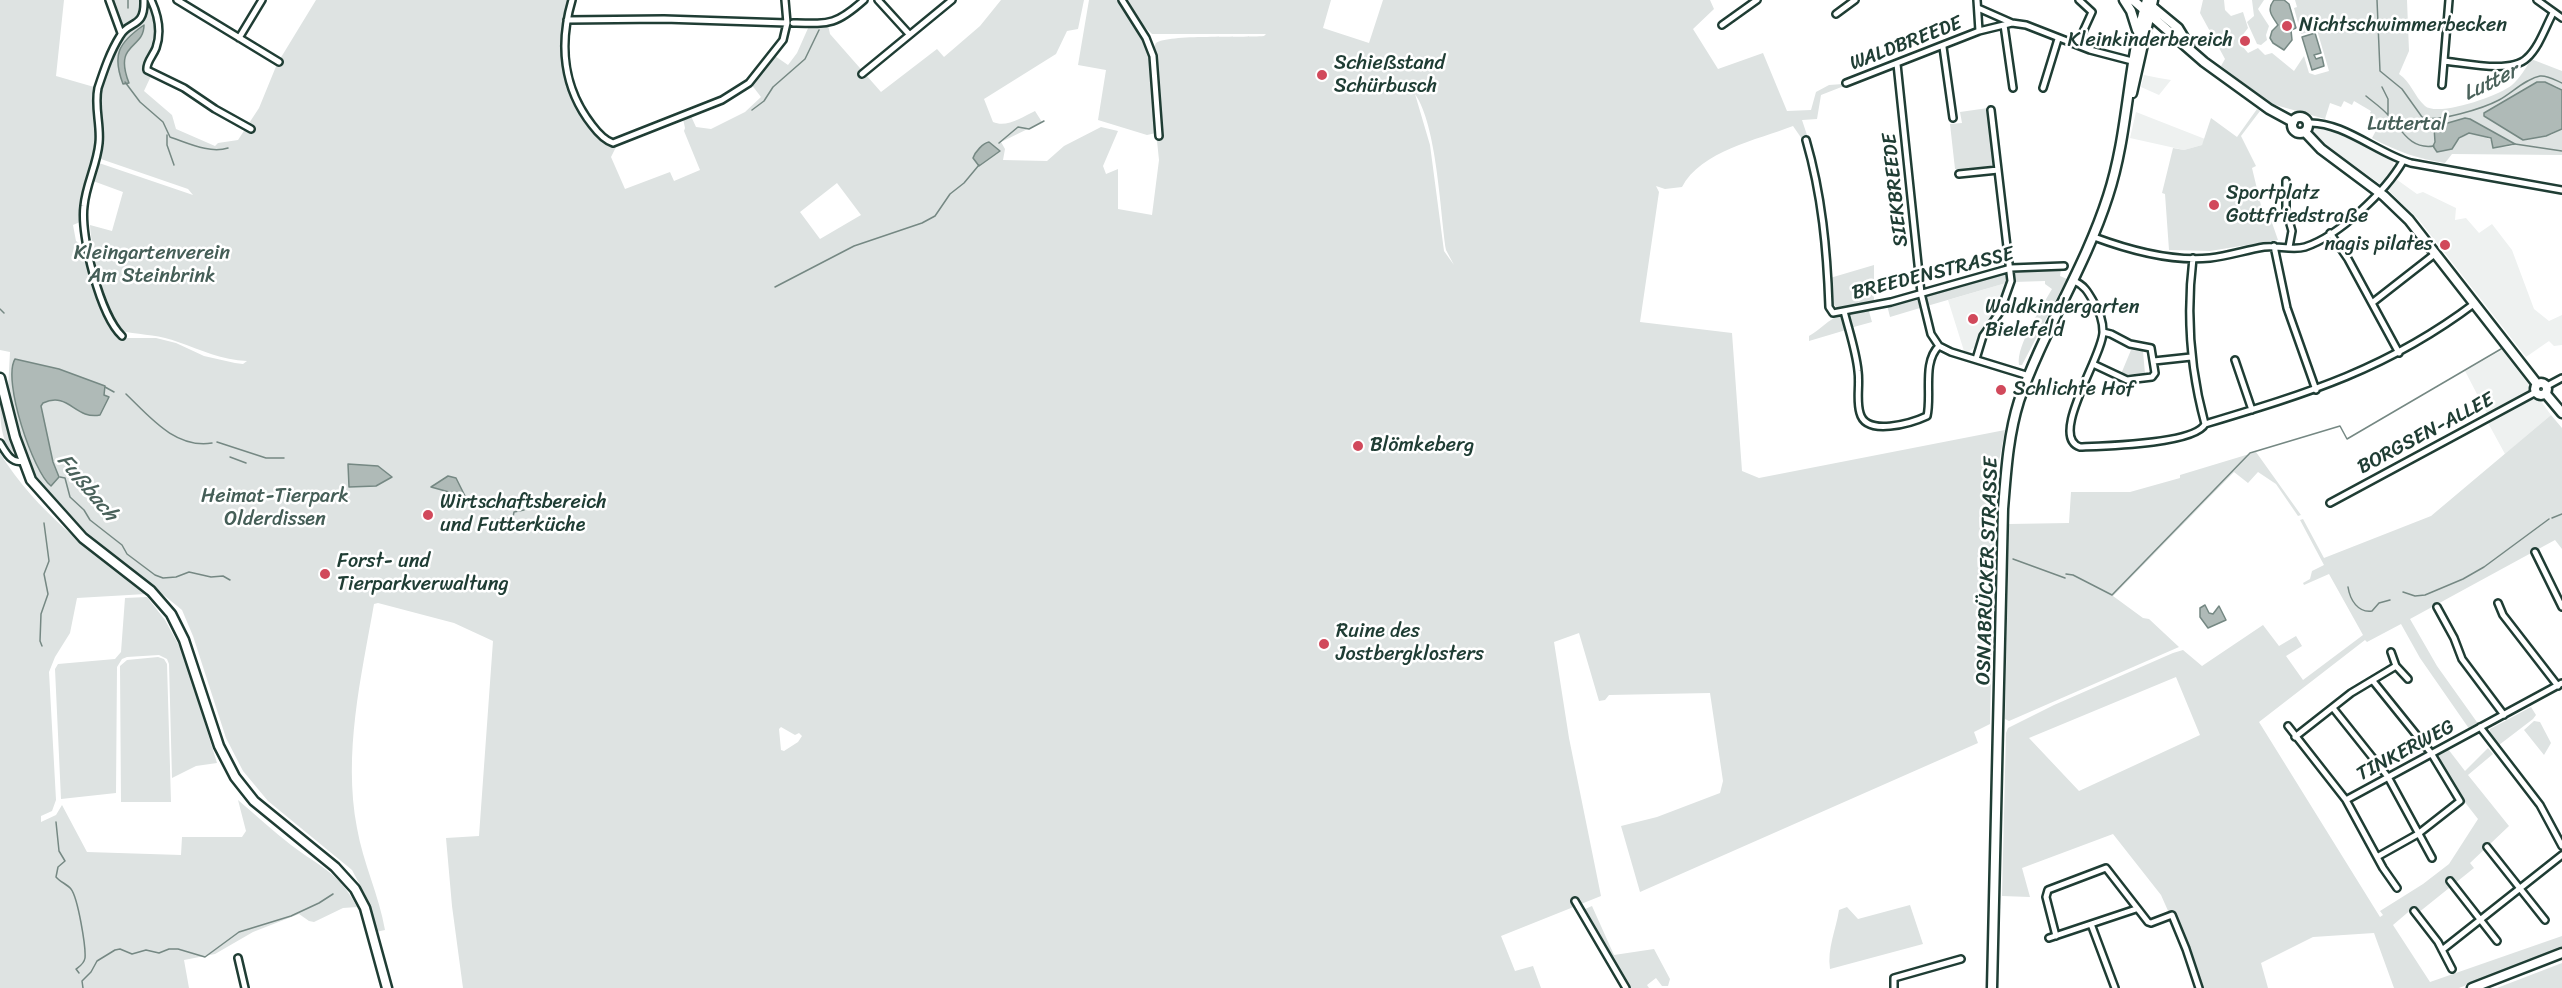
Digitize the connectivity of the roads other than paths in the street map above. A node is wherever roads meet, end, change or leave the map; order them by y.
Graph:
1 (109, 0) edge
2 (144, 0) edge
3 (151, 0) edge
4 (177, 0) edge
5 (262, 0) edge
6 (572, 0) edge
7 (785, 0) edge
8 (864, 0) edge
9 (878, 0) edge
10 (952, 0) edge
11 (1122, 0) edge
12 (1756, 0) edge
13 (1855, 0) edge
14 (1977, 0) edge
15 (2079, 0) edge
16 (2124, 0) edge
17 (2133, 0) edge
18 (2449, 0) edge
19 (2537, 0) edge
20 (2148, 4) edge
21 (1978, 9) junction
22 (2553, 13) junction
23 (1836, 14) dead end
24 (2562, 18) edge
25 (567, 20) junction
26 (790, 23) junction
27 (2012, 23) junction
28 (1722, 25) dead end
29 (2004, 25) junction
30 (2168, 29) junction
31 (1979, 31) junction
32 (121, 33) junction
33 (909, 34) junction
34 (2141, 36) junction
35 (239, 38) junction
36 (2058, 39) junction
37 (2077, 45) junction
38 (1943, 46) junction
39 (2190, 49) junction
40 (2132, 61) junction
41 (2444, 61) junction
42 (279, 62) dead end
43 (1897, 64) junction
44 (862, 74) dead end
45 (1846, 83) dead end
46 (2442, 85) dead end
47 (2013, 88) dead end
48 (2043, 88) dead end
49 (2128, 105) junction
50 (1991, 110) dead end
51 (1953, 118) dead end
52 (2293, 122) junction
53 (2308, 123) junction
54 (251, 129) dead end
55 (2305, 132) junction
56 (1159, 136) dead end
57 (1806, 140) dead end
58 (2403, 161) junction
59 (1998, 170) junction
60 (1959, 174) dead end
61 (2286, 181) dead end
62 (2562, 190) edge
63 (2379, 192) junction
64 (2330, 232) junction
65 (2094, 237) junction
66 (2274, 246) junction
67 (2289, 247) junction
68 (2436, 253) junction
69 (2193, 258) junction
70 (2064, 266) dead end
71 (2011, 268) junction
72 (2074, 281) junction
73 (1921, 293) junction
74 (2372, 303) junction
75 (2475, 303) junction
76 (1844, 312) junction
77 (2103, 332) junction
78 (122, 336) dead end
79 (1939, 346) junction
80 (2399, 352) junction
81 (2191, 357) junction
82 (1976, 359) junction
83 (2235, 360) dead end
84 (2154, 361) junction
85 (2093, 364) junction
86 (2029, 376) junction
87 (0, 378) edge
88 (2562, 378) edge
89 (2536, 388) junction
90 (2316, 390) junction
91 (2546, 390) junction
92 (2252, 410) junction
93 (2562, 413) edge
94 (2205, 424) junction
95 (0, 443) edge
96 (22, 461) junction
97 (2330, 503) dead end
98 (2535, 552) dead end
99 (2498, 603) dead end
100 (2437, 607) dead end
101 (2562, 607) edge
102 (2391, 652) dead end
103 (2396, 666) junction
104 (2408, 679) dead end
105 (2373, 681) junction
106 (2560, 685) edge
107 (2333, 708) junction
108 (2504, 715) junction
109 (2288, 726) dead end
110 (2481, 728) junction
111 (2295, 737) junction
112 (2431, 753) junction
113 (2388, 777) junction
114 (2346, 800) junction
115 (2418, 834) junction
116 (2562, 846) edge
117 (2487, 847) dead end
118 (2562, 855) edge
119 (2377, 857) junction
120 (2432, 858) dead end
121 (2450, 881) dead end
122 (2397, 888) dead end
123 (2520, 889) junction
124 (1575, 901) dead end
125 (2136, 909) junction
126 (2414, 911) dead end
127 (2481, 919) junction
128 (2545, 920) dead end
129 (2091, 924) junction
130 (2056, 936) junction
131 (2049, 938) dead end
132 (2497, 940) dead end
133 (2442, 950) junction
134 (2562, 953) edge
135 (238, 958) dead end
136 (1961, 959) dead end
137 (2452, 969) dead end
138 (245, 988) edge
139 (387, 988) edge
140 (1626, 988) edge
141 (1894, 988) edge
142 (1992, 988) edge
143 (2115, 988) edge
144 (2199, 988) edge
145 (2472, 988) edge

1 - 32 street
2 - 32 street
3 - 54 street
4 - 35 street
5 - 35 street
6 - 25 street
7 - 26 street
8 - 26 street
9 - 33 street
10 - 33 street
11 - 56 street
12 - 28 street
13 - 23 street
14 - 21 street
15 - 37 street
16 - 34 main road
17 - 20 main road
18 - 41 street
19 - 22 street
20 - 30 main road
20 - 34 main road, OSNABRÜCKER STRASSE
20 - 39 main road
21 - 27 street, WALDBREEDE
21 - 31 street
22 - 24 street
22 - 41 street
25 - 26 street
25 - 26 street
27 - 29 street, WALDBREEDE
27 - 36 street, WALDBREEDE
29 - 31 street, WALDBREEDE
29 - 47 street
30 - 34 main road
30 - 39 main road
31 - 38 street, WALDBREEDE
32 - 78 street
33 - 44 street
34 - 40 main road, OSNABRÜCKER STRASSE
34 - 49 main road, OSNABRÜCKER STRASSE
35 - 42 street
36 - 37 street, WALDBREEDE
36 - 48 street
37 - 40 street, WALDBREEDE
38 - 43 street, WALDBREEDE
38 - 51 street
39 - 52 main road
40 - 49 main road, OSNABRÜCKER STRASSE
41 - 46 street
43 - 45 street, WALDBREEDE
43 - 73 street, SIEKBREEDE
49 - 65 main road, OSNABRÜCKER STRASSE
50 - 59 street
52 - 53 main road
52 - 55 main road
53 - 55 main road
53 - 58 street
55 - 63 main road
57 - 76 street
58 - 62 street
58 - 63 street
59 - 60 street
59 - 71 street
61 - 67 street
63 - 64 street
63 - 68 main road
64 - 67 street
64 - 74 street
65 - 69 street
65 - 72 main road, OSNABRÜCKER STRASSE
66 - 67 street
66 - 69 street
66 - 90 street
68 - 74 street
68 - 75 main road
69 - 81 street
70 - 71 street, BREEDENSTRASSE
71 - 73 street, BREEDENSTRASSE
71 - 82 street
72 - 77 street
72 - 86 main road, OSNABRÜCKER STRASSE
73 - 76 street, BREEDENSTRASSE
73 - 79 street, SIEKBREEDE
74 - 80 street
75 - 80 street
75 - 89 main road
76 - 79 street, BREEDENSTRASSE
77 - 84 street
77 - 85 street
79 - 82 street
80 - 90 street
81 - 84 street
81 - 94 street
82 - 86 street
83 - 92 street
84 - 85 street
85 - 94 street
86 - 142 main road, OSNABRÜCKER STRASSE
87 - 96 main road
88 - 91 street
89 - 91 main road
89 - 97 street, BORGSEN-ALLEE
90 - 92 street
91 - 93 main road
92 - 94 street
95 - 96 street
96 - 139 main road
98 - 101 street
99 - 106 street
100 - 108 street
102 - 103 street
103 - 104 street
103 - 105 street
105 - 107 street
105 - 112 street
106 - 108 street, TINKERWEG
107 - 111 street
107 - 113 street
108 - 110 street, TINKERWEG
109 - 111 street
110 - 112 street, TINKERWEG
110 - 116 street
111 - 114 street
112 - 113 street, TINKERWEG
112 - 115 street
113 - 114 street, TINKERWEG
113 - 115 street
114 - 119 street
115 - 119 street
115 - 120 street
117 - 123 street
118 - 123 street
119 - 122 street
121 - 127 street
123 - 127 street
123 - 128 street
124 - 140 street
125 - 129 street
125 - 130 street
125 - 144 street
126 - 133 street
127 - 132 street
127 - 133 street
129 - 130 street
129 - 143 street
130 - 131 street
133 - 137 street
134 - 145 main road
135 - 138 street
136 - 141 street

